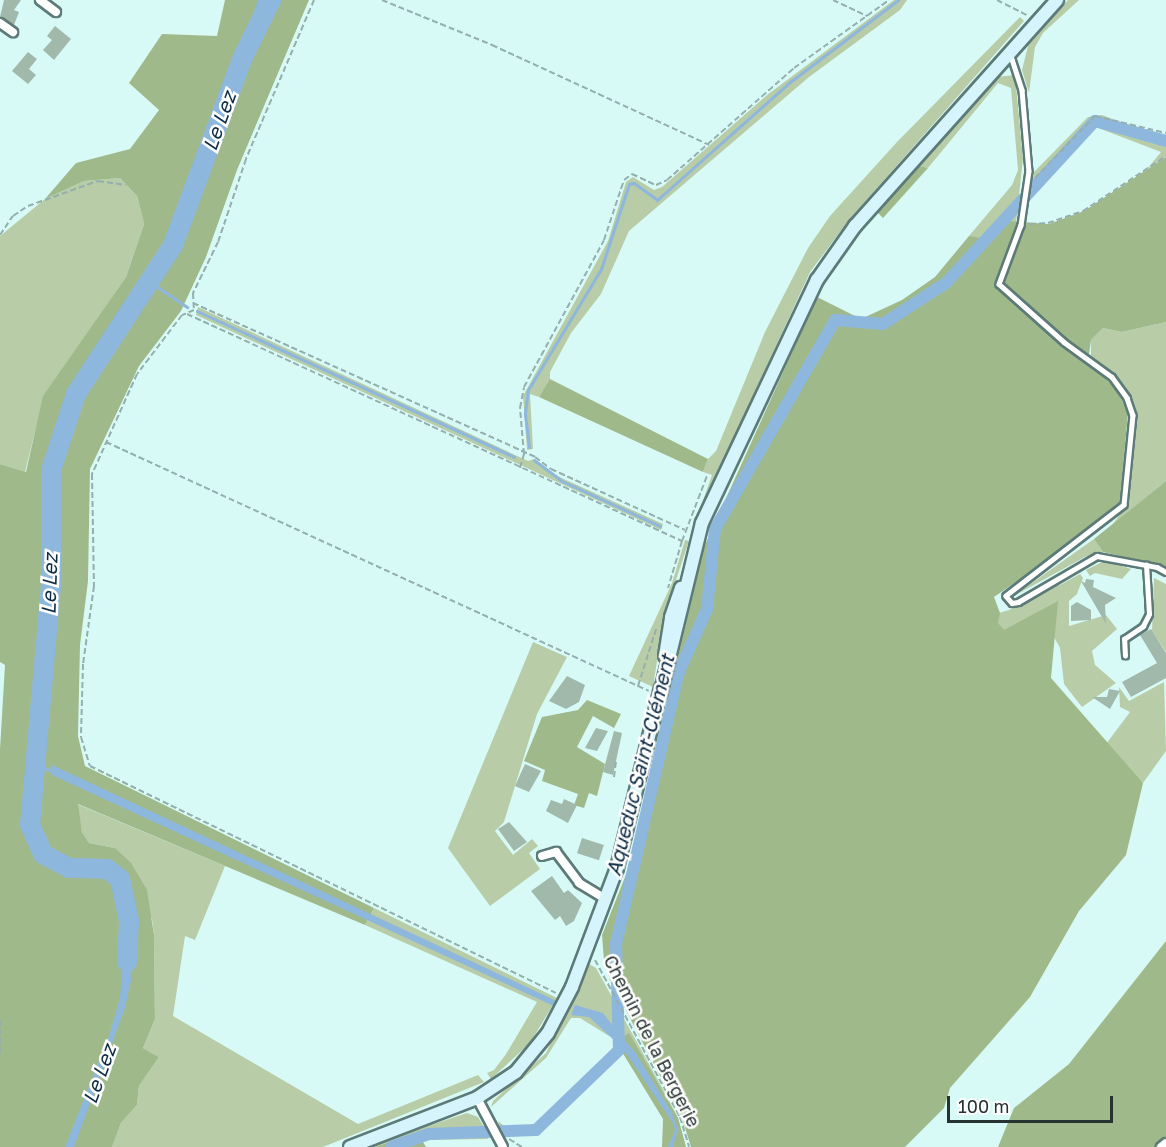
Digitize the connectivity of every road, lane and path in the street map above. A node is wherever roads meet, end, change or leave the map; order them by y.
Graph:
1 (40, 0) edge
2 (314, 0) edge
3 (382, 0) edge
4 (833, 0) edge
5 (889, 0) edge
6 (997, 0) edge
7 (1057, 0) edge
8 (56, 12) dead end
9 (868, 16) junction
10 (1036, 21) junction
11 (0, 23) edge
12 (13, 32) dead end
13 (1008, 50) junction
14 (1166, 133) edge
15 (709, 145) junction
16 (1166, 156) edge
17 (126, 185) dead end
18 (1027, 187) junction
19 (1021, 225) junction
20 (0, 235) edge
21 (191, 302) junction
22 (187, 314) junction
23 (106, 442) junction
24 (524, 454) junction
25 (520, 468) junction
26 (707, 476) dead end
27 (685, 530) junction
28 (682, 541) junction
29 (1146, 565) junction
30 (1166, 572) edge
31 (666, 594) dead end
32 (657, 624) dead end
33 (1125, 656) dead end
34 (638, 686) junction
35 (660, 695) junction
36 (616, 760) dead end
37 (614, 777) dead end
38 (542, 856) dead end
39 (606, 899) junction
40 (586, 951) junction
41 (567, 997) junction
42 (0, 1020) edge
43 (0, 1054) edge
44 (477, 1098) junction
45 (1166, 1143) edge
46 (350, 1147) edge
47 (503, 1147) edge
48 (688, 1147) edge
49 (1161, 1147) edge

1 - 8 street
2 - 21 path
3 - 15 path
4 - 9 path
5 - 9 path
6 - 10 path
7 - 10 street
9 - 15 path
10 - 13 street
11 - 12 street
13 - 18 lane
13 - 35 street
14 - 18 path
15 - 24 path
16 - 19 path
17 - 20 path
18 - 19 lane
19 - 29 lane
21 - 22 path
21 - 24 path
22 - 23 path
22 - 25 path
23 - 34 path
23 - 41 path
24 - 25 path
24 - 27 path
25 - 28 path
26 - 27 path
27 - 28 path
28 - 31 path
29 - 30 lane
29 - 33 lane
32 - 34 path
34 - 35 path
35 - 39 street
36 - 37 path
38 - 39 street
39 - 40 street
40 - 41 street
40 - 48 path, Chemin de la Bergerie
41 - 44 street
42 - 43 path
44 - 46 street
44 - 47 street
45 - 49 street

